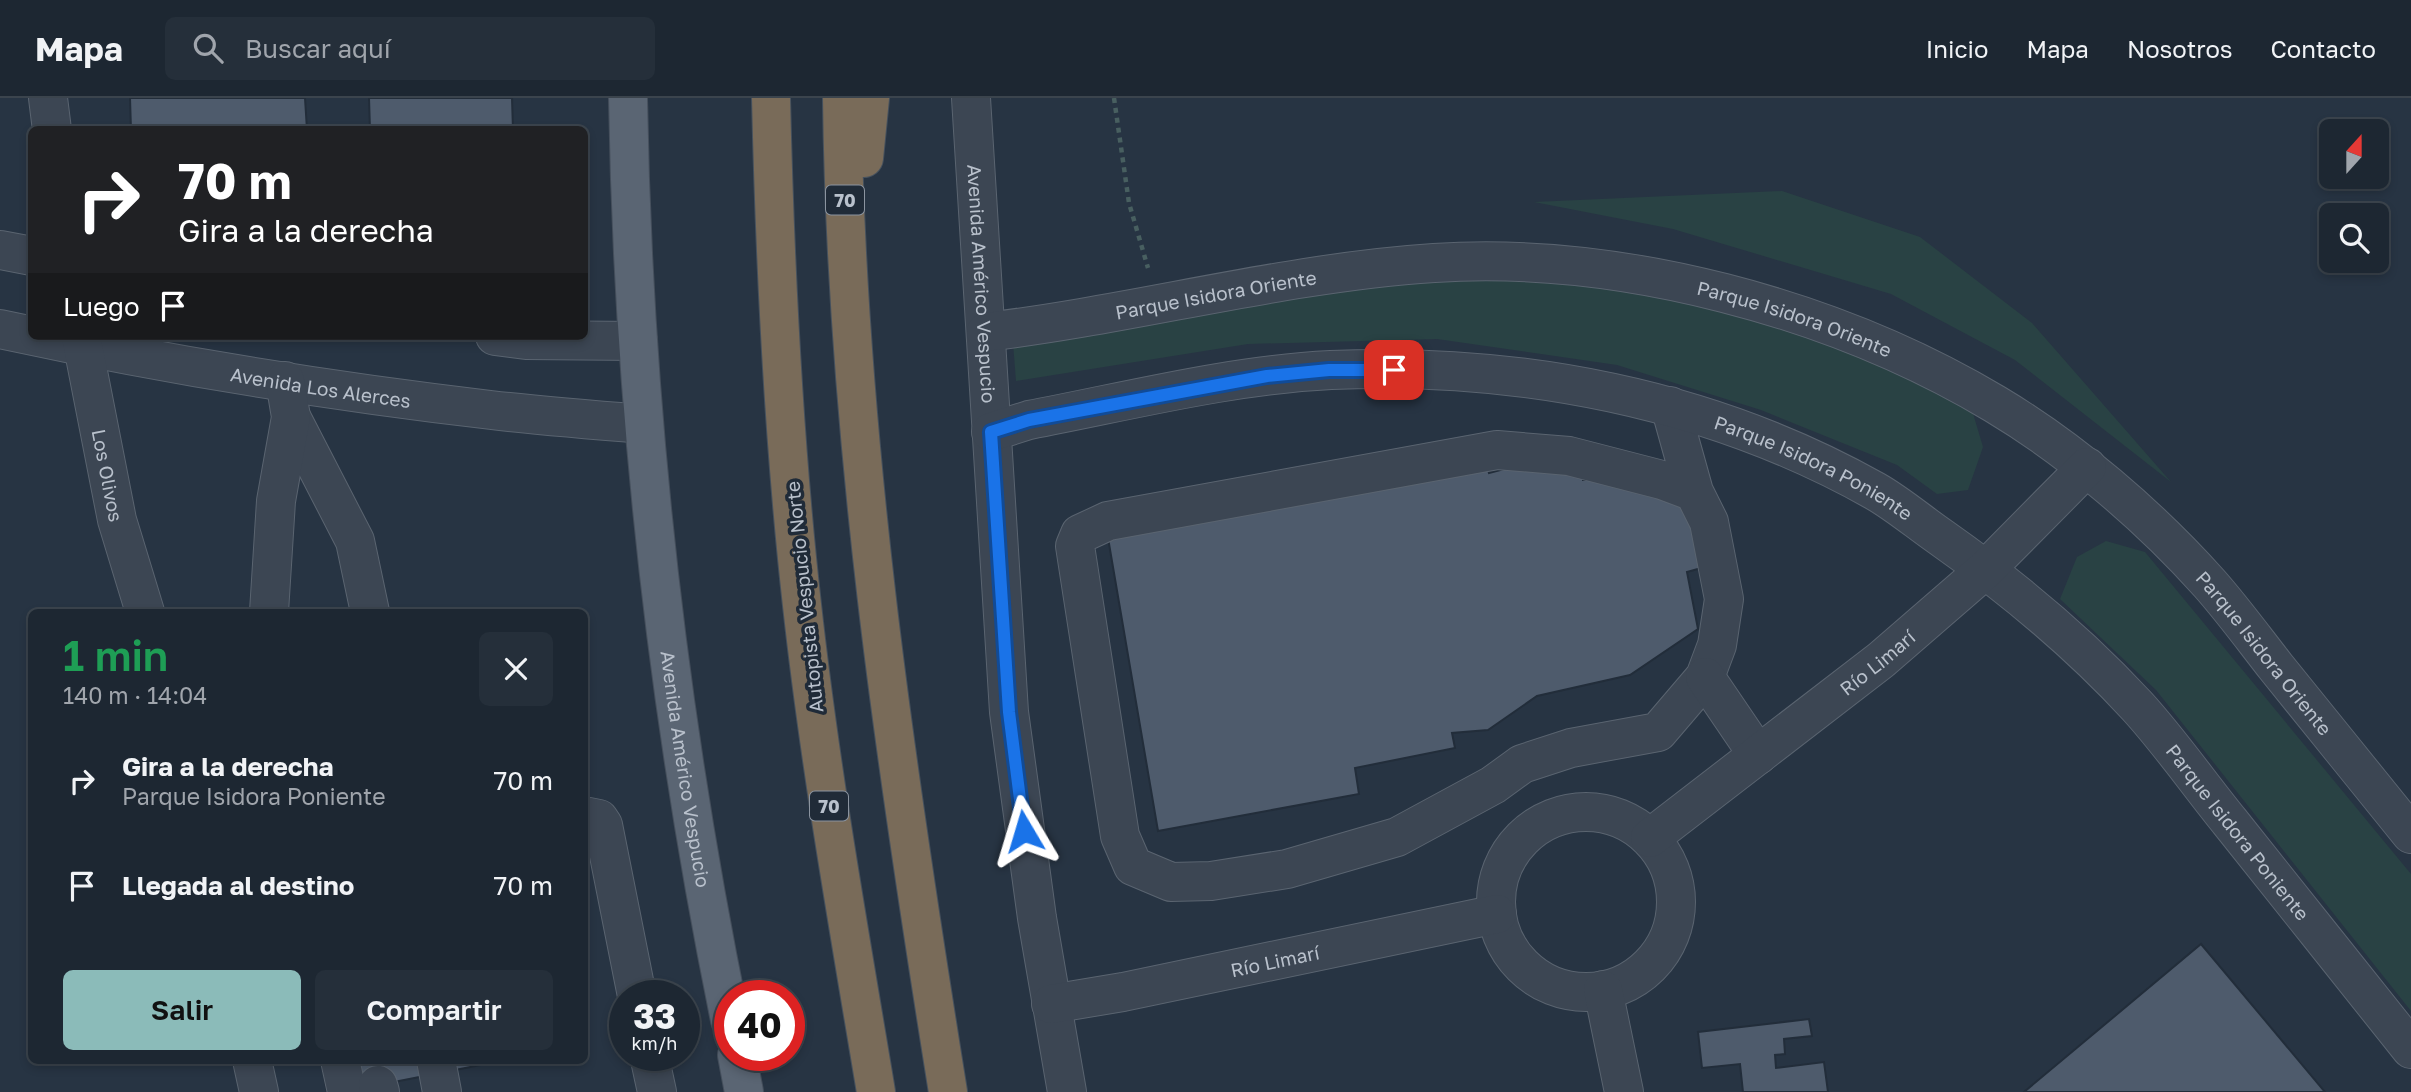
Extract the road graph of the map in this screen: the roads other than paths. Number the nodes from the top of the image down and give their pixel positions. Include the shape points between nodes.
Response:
1 (48, 98) edge
2 (628, 98) edge
3 (771, 98) edge
4 (842, 98) edge
5 (870, 98) edge
6 (971, 98) edge
7 (52, 126) edge
8 (0, 250) edge
9 (28, 255) edge
10 (848, 303) junction
11 (0, 329) edge
12 (986, 332) junction
13 (28, 333) edge
14 (526, 340) edge
15 (638, 341) junction
16 (82, 342) edge
17 (288, 399) junction
18 (1670, 406) junction
19 (644, 424) junction
20 (991, 432) junction
21 (2087, 467) junction
22 (1694, 492) junction
23 (1986, 569) junction
24 (144, 609) edge
25 (269, 609) edge
26 (369, 609) edge
27 (1705, 677) junction
28 (1758, 755) junction
29 (588, 817) edge
30 (2411, 834) edge
31 (1650, 838) junction
32 (1497, 914) junction
33 (634, 980) edge
34 (723, 980) edge
35 (1603, 990) junction
36 (1051, 1004) junction
37 (2411, 1049) edge
38 (253, 1064) edge
39 (344, 1064) edge
40 (437, 1064) edge
41 (652, 1071) edge
42 (740, 1071) edge
43 (368, 1090) edge
44 (259, 1092) edge
45 (442, 1092) edge
46 (657, 1092) edge
47 (744, 1092) edge
48 (876, 1092) edge
49 (948, 1092) edge
50 (1067, 1092) edge
51 (1624, 1092) edge

1 - 7 street
2 - 15 main road, Avenida Américo Vespucio
3 - 48 highway, Autopista Vespucio Norte / 70 via 780,347 802,606 834,842
4 - 10 highway, 70
5 - 10 highway
6 - 12 street, Avenida Américo Vespucio
8 - 9 street
10 - 49 highway, 70 via 886,687
11 - 13 street, Avenida Los Alerces
12 - 20 street, Avenida Américo Vespucio
12 - 21 street, Parque Isidora Oriente via 1360,269 1439,263 1606,269 1728,295 1889,350 1994,404
14 - 15 street
15 - 19 main road, Avenida Américo Vespucio
16 - 17 street, Avenida Los Alerces
16 - 24 street, Los Olivos via 117,520
17 - 19 street, Avenida Los Alerces
17 - 25 street
17 - 26 street via 355,541
18 - 20 street, Parque Isidora Poniente via 1589,388 1490,374 1432,369 1329,370 1189,389 1029,420
18 - 22 street
18 - 23 street, Parque Isidora Poniente via 1757,436 1878,492
19 - 34 main road, Avenida Américo Vespucio via 686,775
20 - 36 street, Avenida Américo Vespucio via 1009,712
21 - 23 street, Río Limarí
21 - 30 street, Parque Isidora Oriente via 2209,583
22 - 27 street via 1709,522 1724,599 1717,645
22 - 27 street via 1569,456 1497,450 1108,521 1080,534 1075,546 1120,836 1133,866 1171,882 1287,869 1397,837 1493,785 1522,764 1571,748 1658,732
23 - 28 street, Río Limarí via 1881,660
23 - 37 street, Parque Isidora Poniente via 2050,620 2137,707
27 - 28 street
28 - 31 street, Río Limarí
29 - 33 street via 603,825
31 - 32 street via 1616,816 1596,812 1576,812 1537,826 1509,855 1501,874
31 - 35 street via 1674,880 1673,928 1647,969
32 - 35 street via 1510,948 1534,975 1567,989
32 - 36 street, Río Limarí
35 - 51 street
36 - 50 street, Avenida Américo Vespucio
38 - 44 street
39 - 43 street
40 - 45 street
41 - 46 street
42 - 47 main road

